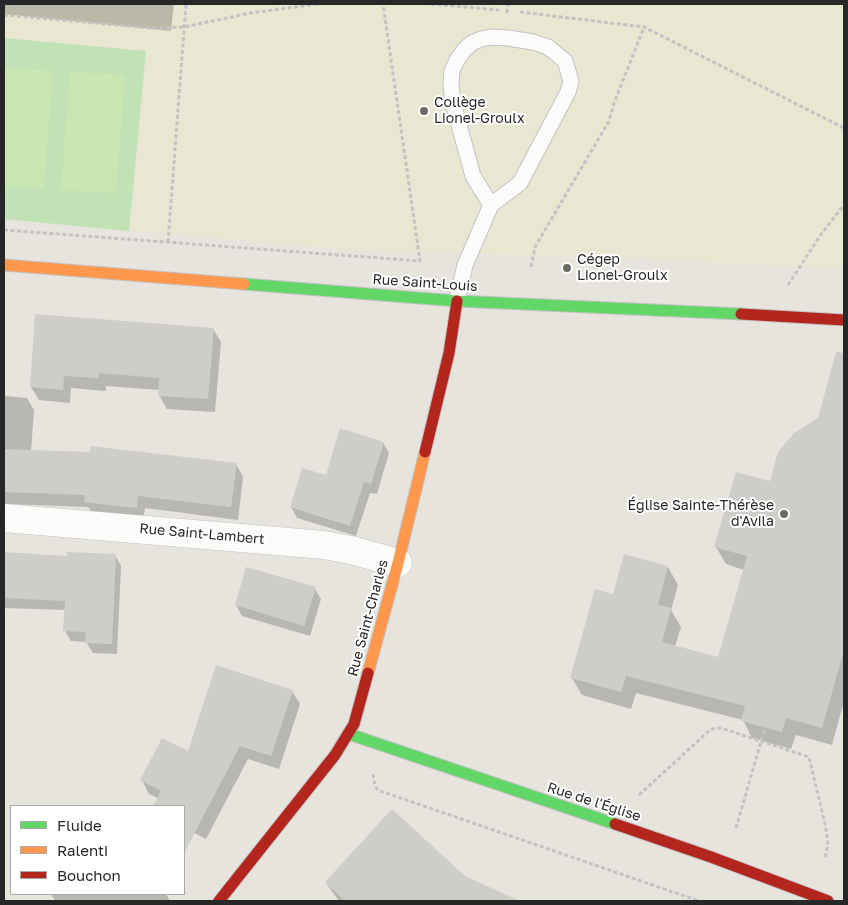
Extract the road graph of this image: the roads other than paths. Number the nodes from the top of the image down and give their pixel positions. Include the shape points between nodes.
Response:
1 (491, 205) junction
2 (4, 265) edge
3 (457, 301) junction
4 (844, 320) edge
5 (4, 518) edge
6 (398, 563) junction
7 (349, 734) junction
8 (820, 900) edge
9 (219, 901) edge

1 - 1 lane via 520,183 568,92 570,81 565,61 548,47 533,42 491,37 481,39 464,50 452,71 452,103 473,176
1 - 3 lane via 465,265
2 - 3 street, Rue Saint-Louis
3 - 4 street, Rue Saint-Louis
3 - 6 street, Rue Saint-Charles via 449,353
5 - 6 street, Rue Saint-Lambert via 317,544
6 - 7 street, Rue Saint-Charles via 363,695
7 - 8 street, Rue de l'Église via 711,857
7 - 9 street, Rue Saint-Charles via 306,794

